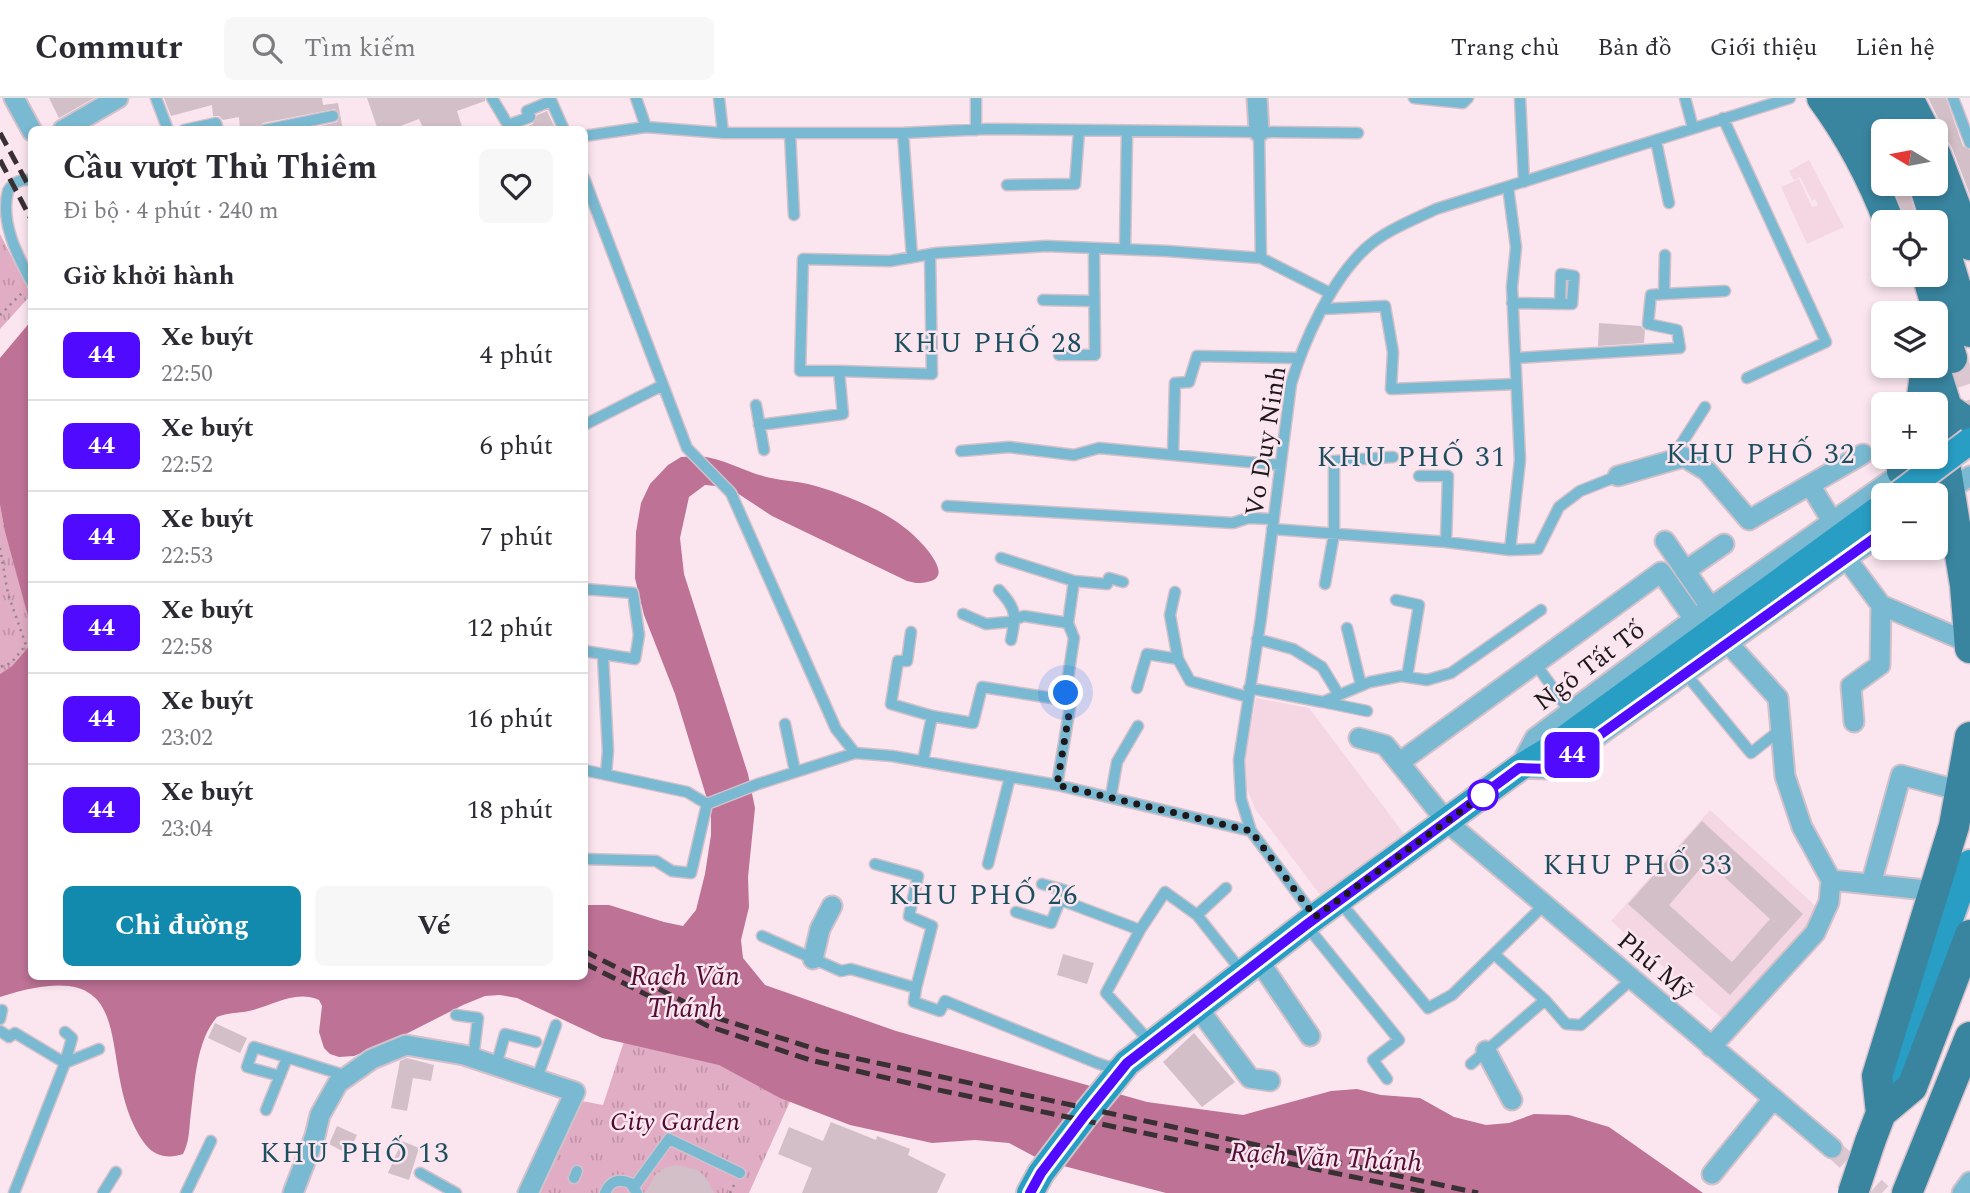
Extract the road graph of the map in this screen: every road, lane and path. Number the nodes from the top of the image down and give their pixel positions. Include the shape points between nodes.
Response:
1 (14, 98) edge
2 (118, 98) edge
3 (156, 98) edge
4 (492, 98) edge
5 (636, 98) edge
6 (719, 98) edge
7 (976, 98) edge
8 (1257, 98) edge
9 (1414, 98) edge
10 (1468, 98) edge
11 (1520, 98) edge
12 (1685, 98) edge
13 (1790, 98) edge
14 (1822, 98) edge
15 (1849, 98) edge
16 (1879, 98) edge
17 (1908, 98) edge
18 (1953, 98) edge
19 (551, 99) edge
20 (333, 117) dead end
21 (1723, 118) junction
22 (1892, 119) edge
23 (1919, 119) edge
24 (29, 126) edge
25 (71, 126) edge
26 (166, 126) edge
27 (200, 126) edge
28 (217, 126) edge
29 (286, 126) edge
30 (562, 126) edge
31 (646, 127) junction
32 (1692, 128) junction
33 (976, 130) junction
34 (1079, 131) junction
35 (1127, 132) junction
36 (1259, 132) junction
37 (723, 133) junction
38 (790, 133) junction
39 (903, 133) junction
40 (1358, 133) dead end
41 (588, 135) edge
42 (1871, 136) edge
43 (1656, 141) junction
44 (1970, 143) edge
45 (28, 180) edge
46 (1524, 182) junction
47 (1007, 185) dead end
48 (1948, 186) edge
49 (1508, 187) junction
50 (588, 188) edge
51 (1940, 196) edge
52 (1946, 196) edge
53 (1, 202) edge
54 (1669, 203) dead end
55 (1884, 210) edge
56 (1970, 211) edge
57 (794, 215) dead end
58 (1970, 245) edge
59 (1094, 248) junction
60 (1125, 249) junction
61 (930, 254) junction
62 (1665, 255) dead end
63 (912, 257) junction
64 (1261, 258) junction
65 (28, 276) edge
66 (28, 287) edge
67 (1725, 291) dead end
68 (1331, 293) junction
69 (1664, 294) junction
70 (1043, 300) dead end
71 (1094, 301) junction
72 (1512, 303) junction
73 (1560, 304) dead end
74 (1323, 309) junction
75 (0, 315) edge
76 (1970, 332) tunnel mouth
77 (1059, 355) dead end
78 (1298, 358) junction
79 (1516, 358) junction
80 (839, 371) junction
81 (1746, 378) dead end
82 (1941, 378) edge
83 (1516, 384) junction
84 (663, 385) junction
85 (756, 405) dead end
86 (1705, 407) dead end
87 (1952, 416) edge
88 (588, 423) edge
89 (759, 425) junction
90 (764, 450) dead end
91 (961, 451) dead end
92 (1863, 454) dead end
93 (1174, 455) junction
94 (1393, 457) dead end
95 (1671, 461) junction
96 (1280, 465) junction
97 (1910, 469) edge
98 (1934, 469) edge
99 (1419, 476) dead end
100 (1618, 476) joint
101 (1810, 485) junction
102 (1952, 488) edge
103 (947, 506) dead end
104 (1871, 515) edge
105 (1832, 521) junction
106 (1273, 524) junction
107 (1948, 531) edge
108 (1334, 534) junction
109 (1665, 541) dead end
110 (1871, 541) edge
111 (1446, 542) junction
112 (1724, 544) dead end
113 (1948, 546) edge
114 (0, 548) edge
115 (1510, 550) junction
116 (1001, 558) dead end
117 (1846, 558) junction
118 (1685, 570) junction
119 (1074, 581) junction
120 (1124, 582) dead end
121 (1325, 583) dead end
122 (588, 589) edge
123 (999, 590) dead end
124 (1175, 592) dead end
125 (1395, 600) dead end
126 (1881, 605) junction
127 (1711, 608) junction
128 (1541, 610) dead end
129 (963, 614) dead end
130 (1016, 617) junction
131 (1694, 620) junction
132 (1068, 623) junction
133 (1347, 628) dead end
134 (911, 632) dead end
135 (1257, 639) junction
136 (1012, 640) dead end
137 (1727, 642) junction
138 (1970, 643) edge
139 (1970, 648) edge
140 (588, 652) edge
141 (603, 654) junction
142 (1178, 659) junction
143 (1535, 663) junction
144 (0, 667) edge
145 (1685, 673) junction
146 (1407, 677) junction
147 (1361, 685) junction
148 (1138, 688) dead end
149 (1248, 693) junction
150 (1339, 695) junction
151 (1071, 702) junction
152 (1322, 702) junction
153 (1367, 711) dead end
154 (1570, 712) junction
155 (932, 716) junction
156 (1854, 722) dead end
157 (785, 724) dead end
158 (1138, 726) dead end
159 (1780, 730) junction
160 (1970, 737) edge
161 (1359, 738) dead end
162 (855, 752) junction
163 (923, 761) junction
164 (1400, 762) junction
165 (1519, 768) junction
166 (588, 771) edge
167 (795, 771) junction
168 (606, 774) junction
169 (1010, 776) junction
170 (1057, 785) junction
171 (1961, 791) junction
172 (1111, 796) junction
173 (707, 804) junction
174 (1447, 822) junction
175 (1251, 831) junction
176 (588, 859) edge
177 (1970, 863) edge
178 (875, 864) dead end
179 (988, 864) dead end
180 (1831, 880) junction
181 (1042, 884) dead end
182 (1871, 884) junction
183 (1226, 888) dead end
184 (1935, 891) junction
185 (1062, 900) junction
186 (1339, 900) junction
187 (1544, 905) junction
188 (832, 906) dead end
189 (1016, 912) dead end
190 (1197, 915) junction
191 (1310, 921) junction
192 (1140, 930) junction
193 (1970, 935) edge
194 (762, 936) dead end
195 (1494, 954) junction
196 (813, 959) junction
197 (1251, 967) junction
198 (1632, 979) junction
199 (916, 988) junction
200 (1545, 1000) junction
201 (1198, 1008) junction
202 (456, 1015) dead end
203 (556, 1025) dead end
204 (0, 1031) edge
205 (65, 1032) dead end
206 (1310, 1036) dead end
207 (1970, 1037) edge
208 (536, 1042) dead end
209 (1152, 1044) junction
210 (1711, 1047) junction
211 (99, 1049) dead end
212 (1486, 1051) junction
213 (287, 1058) junction
214 (473, 1059) junction
215 (65, 1063) junction
216 (1471, 1064) dead end
217 (496, 1066) junction
218 (280, 1076) junction
219 (348, 1076) junction
220 (537, 1078) junction
221 (1387, 1079) dead end
222 (1270, 1081) dead end
223 (1773, 1099) junction
224 (1512, 1100) dead end
225 (266, 1110) dead end
226 (1881, 1113) junction
227 (211, 1141) dead end
228 (1832, 1148) tunnel mouth
229 (116, 1172) dead end
230 (420, 1173) dead end
231 (740, 1173) dead end
232 (1712, 1174) dead end
233 (1970, 1182) edge
234 (635, 1190) edge
235 (1031, 1190) edge
236 (14, 1193) edge
237 (103, 1193) edge
238 (186, 1193) edge
239 (293, 1193) edge
240 (456, 1193) edge
241 (528, 1193) edge
242 (605, 1193) edge
243 (1853, 1193) edge
244 (1907, 1193) edge
245 (1962, 1193) edge

1 - 24 street
2 - 25 street
3 - 26 lane
4 - 19 lane via 508,125 530,117 527,111
5 - 31 lane
6 - 37 lane
7 - 33 lane
8 - 36 street
9 - 10 lane via 1463,103
11 - 46 lane
12 - 32 lane
13 - 21 lane, Vo Duy Ninh
14 - 55 main road via 1855,148
15 - 42 main road
16 - 22 main road
17 - 23 main road
18 - 44 lane
19 - 30 lane
20 - 29 lane
21 - 32 lane, Vo Duy Ninh
21 - 81 lane via 1826,342
27 - 28 lane via 216,122
31 - 37 lane
31 - 41 lane
32 - 43 lane, Vo Duy Ninh
33 - 34 lane
33 - 39 lane
34 - 35 lane
34 - 47 lane via 1075,184
35 - 36 lane
35 - 60 lane
36 - 40 lane
36 - 64 lane
37 - 38 lane
38 - 39 lane
38 - 57 lane
39 - 63 lane
43 - 46 lane, Vo Duy Ninh
43 - 54 lane
45 - 53 lane via 11,186
46 - 49 lane, Vo Duy Ninh
48 - 56 street
49 - 68 lane, Vo Duy Ninh via 1436,209 1401,226 1366,248
49 - 72 lane via 1516,247
50 - 84 lane
51 - 76 main road
52 - 58 main road
53 - 65 lane via 4,232
59 - 60 lane
59 - 61 lane via 1046,246
59 - 71 lane
60 - 64 lane
61 - 63 lane
61 - 80 lane via 932,374
62 - 69 lane
63 - 80 lane via 890,261 803,259 800,371
64 - 68 lane
66 - 75 path
67 - 69 lane
68 - 74 lane, Vo Duy Ninh
69 - 79 lane via 1651,295 1648,324 1677,330 1680,348
70 - 71 lane
71 - 77 lane via 1095,355
72 - 73 lane
72 - 79 lane
74 - 78 lane, Vo Duy Ninh
74 - 83 lane via 1385,306 1393,352 1391,388
78 - 93 lane via 1197,356 1189,382 1175,383
78 - 96 lane, Vo Duy Ninh
79 - 83 lane
80 - 89 lane via 843,414
82 - 87 main road
83 - 115 lane via 1520,460
84 - 88 lane
84 - 162 lane via 687,448 731,493 836,729
85 - 89 lane
86 - 95 lane
89 - 90 lane
91 - 93 lane via 1009,447 1074,456 1099,448
92 - 101 street
93 - 96 lane
94 - 108 lane via 1334,461
95 - 100 street
95 - 101 street via 1684,457 1707,471 1749,520
96 - 106 lane, Vo Duy Ninh
97 - 105 street, Ngô Tất Tố
98 - 102 main road
99 - 111 lane via 1448,475
100 - 115 lane via 1580,491 1559,507 1538,548
101 - 105 street
102 - 107 main road
103 - 106 lane via 1233,523 1248,518
104 - 165 street
105 - 127 street, Ngô Tất Tố
106 - 108 lane
106 - 135 lane, Vo Duy Ninh
108 - 111 lane
108 - 121 lane
109 - 118 street
110 - 117 street
111 - 115 lane
112 - 118 street
113 - 138 main road
114 - 144 path via 8,594 26,645 11,663
116 - 119 lane
117 - 126 street
117 - 137 street
118 - 127 street
119 - 120 lane via 1107,584 1109,578
119 - 132 lane
122 - 141 lane via 633,593 639,635 635,659
123 - 130 lane via 1012,604
124 - 142 lane via 1170,615
125 - 146 lane via 1419,605
126 - 138 street
126 - 156 street via 1880,665 1851,686
127 - 131 street, Ngô Tất Tố
128 - 146 lane via 1451,673 1427,680
129 - 130 lane via 986,624
130 - 132 lane
130 - 136 lane
131 - 143 street via 1661,572
131 - 154 street, Ngô Tất Tố
132 - 151 lane via 1074,638 1066,691
133 - 147 lane
134 - 155 lane via 907,661 898,662 891,704
135 - 149 lane, Vo Duy Ninh
135 - 150 lane via 1293,649 1322,667
137 - 145 street
137 - 159 street via 1778,698
138 - 139 main road
140 - 141 lane
141 - 168 lane
142 - 148 lane via 1147,654
142 - 149 lane via 1190,681
143 - 154 lane
143 - 164 street
145 - 159 lane via 1751,753
145 - 165 street via 1552,769
146 - 147 lane
147 - 150 lane
149 - 152 lane
149 - 175 lane, Vo Duy Ninh via 1239,760 1241,799
150 - 152 lane
151 - 155 lane via 982,687 973,723
151 - 170 lane
152 - 153 lane
154 - 165 street, Ngô Tất Tố via 1535,738
155 - 163 lane
157 - 167 lane
158 - 172 lane via 1117,762
159 - 180 street via 1785,776 1802,827
160 - 171 main road
161 - 164 street, Phú Mỹ via 1385,745
162 - 163 lane
162 - 167 lane
163 - 169 lane
164 - 174 street, Phú Mỹ
165 - 174 street
166 - 168 lane
167 - 173 lane
168 - 173 lane via 687,792
169 - 170 lane
169 - 179 lane
170 - 172 lane
171 - 182 street via 1901,775
171 - 184 main road
172 - 175 lane
173 - 176 lane via 691,873 672,871 656,861
174 - 186 street
174 - 187 street, Phú Mỹ
175 - 191 lane, Vo Duy Ninh
177 - 226 street
178 - 199 lane via 918,876 909,916 932,926
180 - 182 street
180 - 210 street via 1829,902 1815,933
181 - 185 lane via 1064,890
182 - 184 street
183 - 190 lane
184 - 226 main road via 1877,1076
185 - 189 lane via 1051,923
185 - 192 lane
186 - 191 street
186 - 195 lane via 1428,1008 1452,995
187 - 195 lane
187 - 198 street, Phú Mỹ
188 - 196 street
190 - 192 lane via 1165,892
190 - 197 lane
191 - 197 street
191 - 221 lane, Vo Duy Ninh via 1399,1040 1373,1060
192 - 209 lane via 1107,993
193 - 226 main road via 1912,1087
194 - 196 lane
195 - 200 lane
196 - 199 lane via 841,971 851,969
197 - 201 street
197 - 206 street
198 - 200 lane via 1581,1025 1566,1024
198 - 210 street, Phú Mỹ
199 - 209 lane via 914,1002 940,1011 946,1001 1109,1068
200 - 212 lane
201 - 209 street
201 - 222 street via 1250,1078
202 - 214 lane via 478,1018
203 - 220 lane
204 - 215 lane via 9,1037 15,1033
205 - 215 lane via 72,1038
207 - 244 main road
208 - 217 lane via 505,1034
209 - 235 street via 1127,1063
210 - 223 street, Phú Mỹ
211 - 215 lane
212 - 216 lane
212 - 224 street
213 - 218 lane
213 - 218 lane via 254,1047 247,1067
213 - 219 lane
214 - 217 street
214 - 219 street via 406,1045 372,1059
215 - 236 lane
217 - 220 street
218 - 225 lane
219 - 239 street via 329,1096
220 - 241 street via 575,1091
223 - 228 street, Phú Mỹ
223 - 232 street
226 - 243 main road, bridge
227 - 238 lane
229 - 237 lane
230 - 240 lane
231 - 234 lane via 669,1139
233 - 245 street
234 - 242 lane via 620,1180 610,1184

